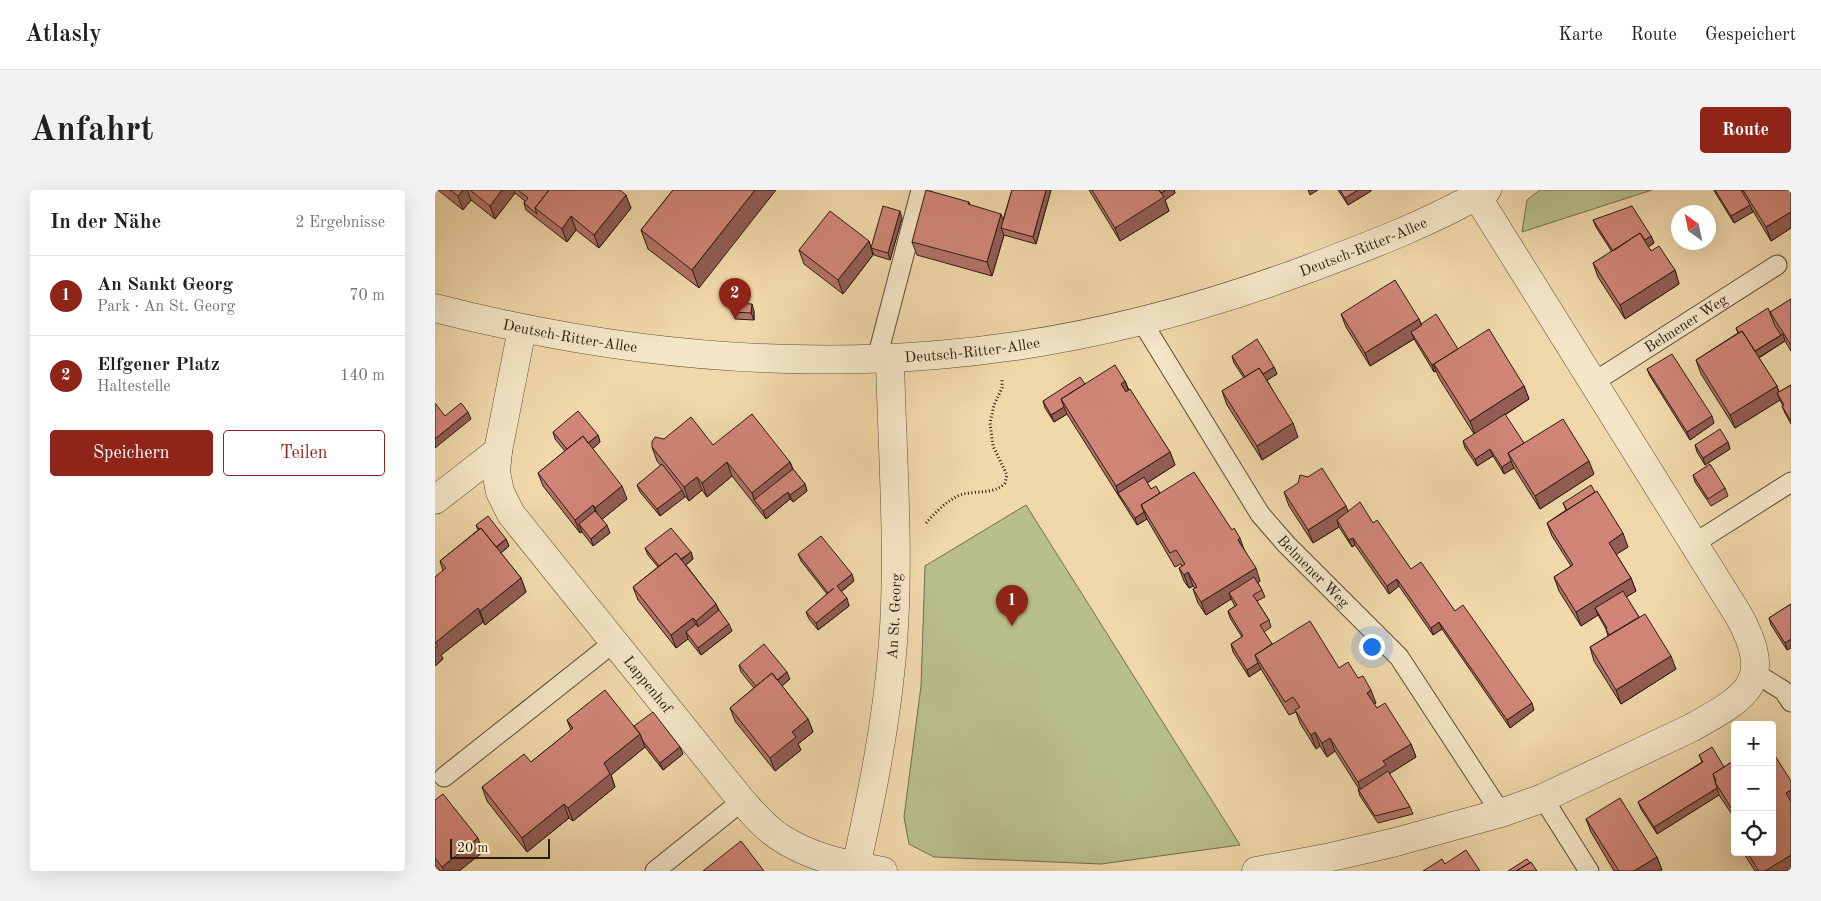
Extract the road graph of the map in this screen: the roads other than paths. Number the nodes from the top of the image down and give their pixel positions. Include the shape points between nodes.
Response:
1 (921, 190) edge
2 (1479, 192) edge
3 (1777, 265) dead end
4 (435, 308) edge
5 (1141, 320) junction
6 (522, 329) junction
7 (883, 358) junction
8 (1594, 382) junction
9 (498, 451) junction
10 (1791, 482) edge
11 (435, 500) edge
12 (1695, 543) junction
13 (613, 643) junction
14 (1755, 673) junction
15 (1789, 693) edge
16 (443, 777) dead end
17 (1543, 798) junction
18 (742, 801) junction
19 (1501, 813) junction
20 (855, 869) edge
21 (1268, 870) edge
22 (655, 871) edge
23 (883, 871) edge
24 (1589, 871) edge

1 - 7 lane
2 - 5 street, Deutsch-Ritter-Allee via 1441,215 1385,240 1261,287
2 - 8 street
3 - 8 lane, Belmener Weg
4 - 6 street, Deutsch-Ritter-Allee
5 - 7 street, Deutsch-Ritter-Allee via 999,347
5 - 19 lane, Belmener Weg via 1260,514 1399,657
6 - 7 street, Deutsch-Ritter-Allee via 674,353 772,358
6 - 9 street, Lappenhof
7 - 20 street, An St. Georg via 895,556 893,641 877,772
8 - 12 street
9 - 11 street
9 - 13 street, Lappenhof via 497,482 507,508
10 - 12 lane
12 - 14 street via 1747,631 1755,654
13 - 16 lane
13 - 18 street, Lappenhof
14 - 15 lane
14 - 17 street via 1746,690 1712,716
17 - 19 street
17 - 24 lane
18 - 20 street, Lappenhof via 765,826 788,842
18 - 22 lane
19 - 21 street via 1392,843
20 - 23 street

